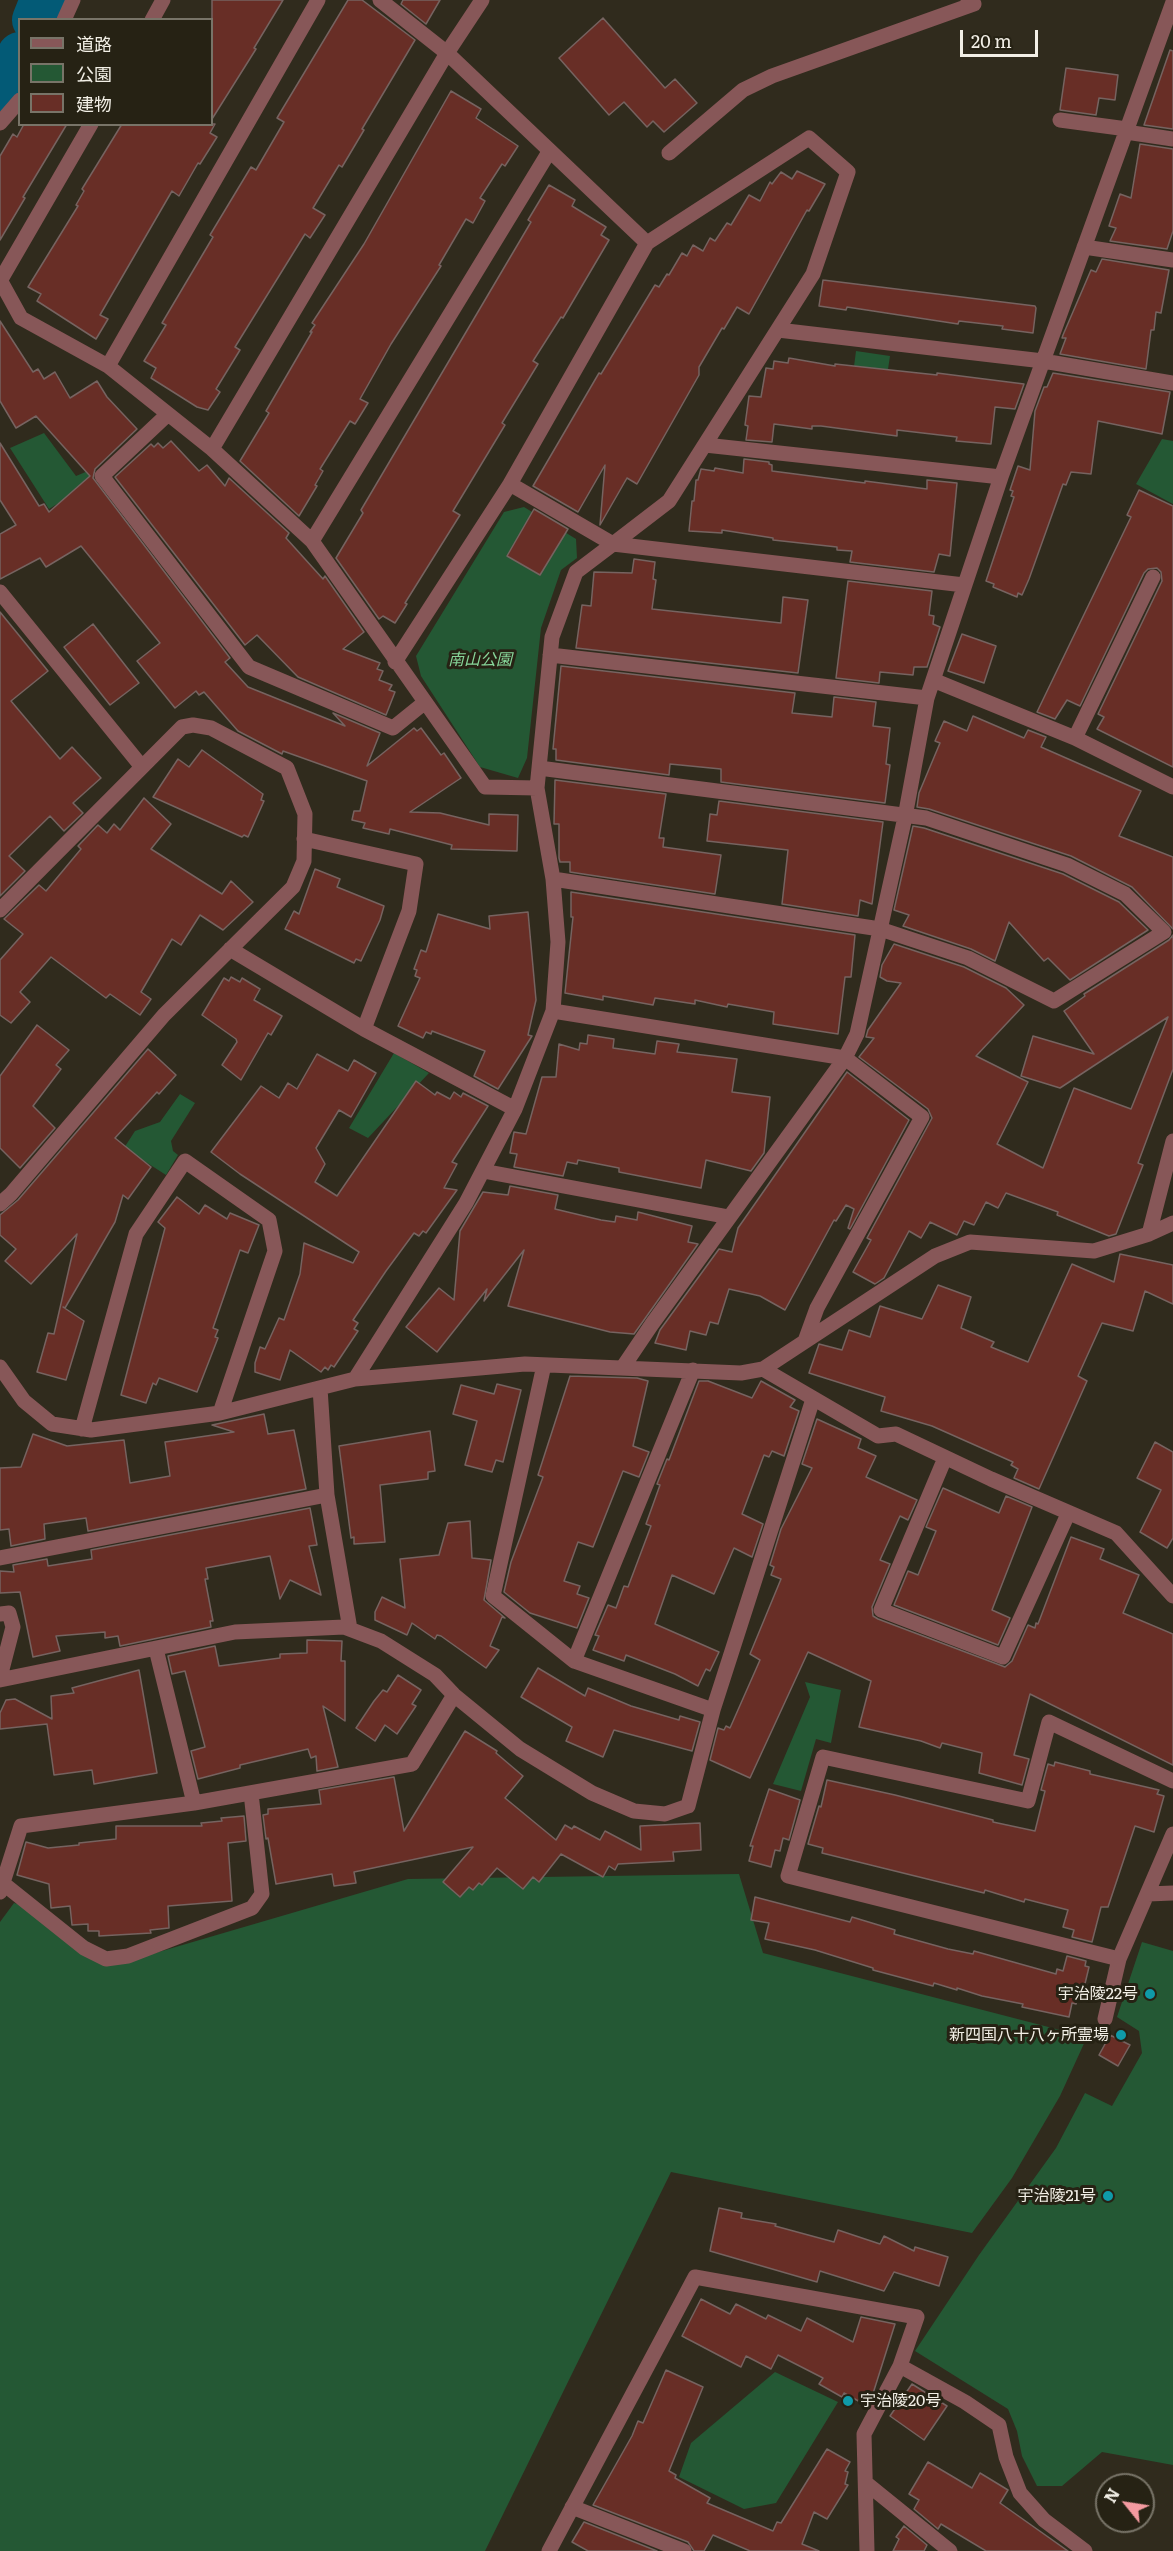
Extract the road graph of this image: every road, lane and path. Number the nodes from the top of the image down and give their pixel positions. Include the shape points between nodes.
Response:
1 (73, 0) edge
2 (164, 0) edge
3 (318, 0) edge
4 (380, 0) edge
5 (482, 0) edge
6 (968, 0) edge
7 (1172, 6) edge
8 (65, 18) edge
9 (153, 18) edge
10 (447, 53) junction
11 (18, 102) edge
12 (1060, 120) dead end
13 (0, 123) edge
14 (90, 126) edge
15 (1126, 130) junction
16 (1173, 139) edge
17 (549, 152) junction
18 (669, 153) dead end
19 (647, 243) junction
20 (1084, 247) junction
21 (1173, 260) edge
22 (0, 281) edge
23 (778, 330) junction
24 (1043, 361) junction
25 (108, 366) junction
26 (1173, 383) edge
27 (168, 414) junction
28 (705, 445) junction
29 (212, 449) junction
30 (1001, 477) junction
31 (510, 484) junction
32 (312, 541) junction
33 (613, 544) junction
34 (1153, 578) dead end
35 (964, 585) junction
36 (0, 592) edge
37 (550, 655) junction
38 (395, 662) junction
39 (933, 680) junction
40 (927, 698) junction
41 (424, 703) junction
42 (1075, 738) junction
43 (142, 767) junction
44 (539, 768) junction
45 (1173, 787) edge
46 (537, 788) junction
47 (905, 817) junction
48 (304, 840) junction
49 (553, 879) junction
50 (0, 910) edge
51 (880, 929) junction
52 (230, 949) junction
53 (553, 1011) junction
54 (364, 1029) junction
55 (845, 1058) junction
56 (516, 1109) junction
57 (1173, 1141) edge
58 (483, 1171) junction
59 (0, 1204) edge
60 (729, 1217) junction
61 (1173, 1223) edge
62 (1149, 1234) junction
63 (806, 1341) junction
64 (544, 1365) junction
65 (623, 1367) junction
66 (763, 1369) junction
67 (1, 1370) edge
68 (693, 1370) junction
69 (355, 1379) junction
70 (320, 1388) junction
71 (813, 1399) junction
72 (220, 1413) junction
73 (82, 1429) junction
74 (945, 1458) junction
75 (327, 1496) junction
76 (1068, 1514) junction
77 (0, 1558) edge
78 (1173, 1596) edge
79 (0, 1614) edge
80 (350, 1629) junction
81 (156, 1649) junction
82 (574, 1660) junction
83 (0, 1678) edge
84 (454, 1695) junction
85 (713, 1710) junction
86 (1173, 1781) edge
87 (251, 1793) junction
88 (194, 1803) junction
89 (1173, 1834) edge
90 (2, 1888) edge
91 (1173, 1893) edge
92 (1148, 1894) junction
93 (1119, 1959) junction
94 (1106, 2019) dead end
95 (900, 2366) junction
96 (866, 2483) junction
97 (572, 2507) junction
98 (674, 2549) edge
99 (549, 2551) edge
100 (867, 2551) edge
101 (950, 2551) edge
102 (1085, 2551) edge

1 - 8 street
2 - 9 street
3 - 25 street
4 - 10 street
5 - 10 street
6 - 18 street via 974,4 772,76 743,90
7 - 15 street
10 - 17 street
10 - 29 street
11 - 13 street
12 - 15 street
14 - 22 street
15 - 16 street
15 - 20 street
17 - 19 street
17 - 32 street
19 - 23 street via 809,138 848,172 813,274
19 - 31 street
20 - 21 street
20 - 24 street
22 - 25 street via 21,318
23 - 24 street
23 - 28 street
24 - 26 street
24 - 30 street
25 - 27 street
27 - 29 street
27 - 41 street via 102,476 249,667 393,728
28 - 30 street
28 - 33 street via 669,501
29 - 32 street
30 - 35 street
31 - 33 street
31 - 38 street
32 - 38 street
33 - 35 street
33 - 37 street via 576,572 552,637
34 - 42 street
35 - 39 street
36 - 43 street
37 - 40 street
37 - 44 street
38 - 41 street
39 - 40 street
39 - 42 street
40 - 47 street
41 - 46 street via 484,787
42 - 45 street
43 - 48 street via 182,727 211,728 287,768 304,814
43 - 50 street
44 - 46 street
44 - 47 street
46 - 49 street
47 - 51 street
47 - 51 street via 926,818 1067,865 1125,894 1164,932 1054,1001 968,958
48 - 52 street via 304,861 293,887
48 - 54 street via 416,864 409,910
49 - 51 street
49 - 53 street via 558,942
51 - 55 street via 857,1034
52 - 54 street
52 - 59 street via 164,1015
53 - 55 street
53 - 56 street
54 - 56 street
55 - 60 street
55 - 63 street via 922,1117 817,1308
56 - 58 street
57 - 62 street
58 - 60 street
58 - 69 street
60 - 65 street
61 - 62 street
62 - 63 street via 1094,1251 970,1242 935,1256
63 - 66 street
64 - 65 street
64 - 69 street
64 - 82 street via 493,1596
65 - 68 street
66 - 68 street via 741,1373
66 - 71 street
67 - 73 street via 24,1401 52,1424
68 - 82 street
69 - 70 street
70 - 72 street
70 - 75 street
71 - 74 street via 878,1436 897,1434
71 - 85 street
72 - 73 street
72 - 73 street via 275,1251 269,1220 185,1161 136,1234
74 - 76 street
74 - 76 street via 881,1610 1003,1657
75 - 77 street
75 - 80 street
76 - 78 street via 1116,1533
79 - 83 street via 9,1613 13,1627
80 - 81 street via 235,1632
80 - 84 street via 381,1641 435,1675
81 - 83 street
81 - 88 street
82 - 85 street
84 - 85 street via 520,1749 591,1793 634,1811 665,1814 688,1806
84 - 87 street via 412,1764
86 - 93 street via 1048,1722 1028,1801 823,1757 788,1876
87 - 88 street
87 - 90 street via 262,1894 252,1908 128,1956 106,1959 84,1948
88 - 90 street via 21,1826
89 - 92 street
91 - 92 street
92 - 93 street
93 - 94 street
95 - 96 street via 864,2434
95 - 97 street via 917,2317 695,2277
95 - 102 street via 999,2425 1020,2493 1044,2520
96 - 100 street
96 - 101 street
97 - 98 street
97 - 99 street

